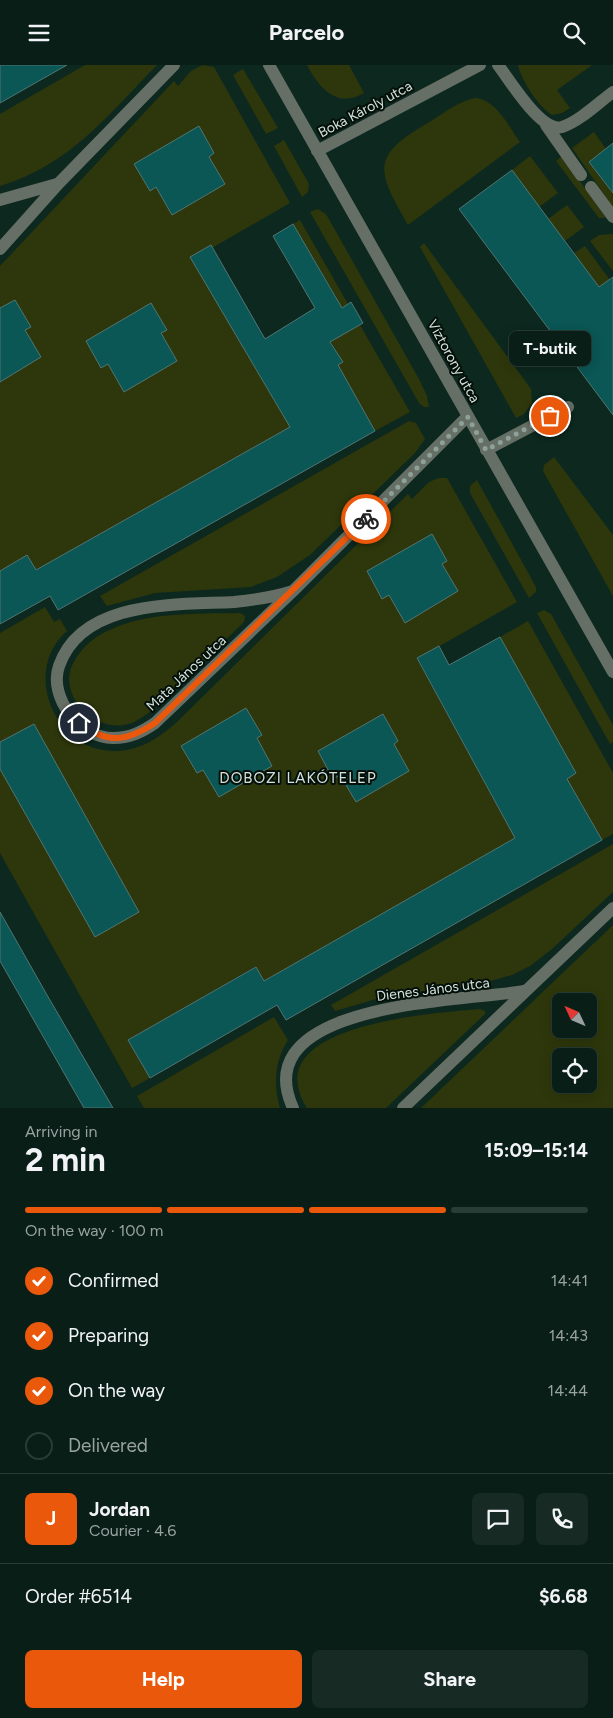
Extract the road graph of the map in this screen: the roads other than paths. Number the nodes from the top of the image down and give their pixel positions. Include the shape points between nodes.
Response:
1 (174, 65) edge
2 (269, 65) edge
3 (480, 65) edge
4 (498, 65) edge
5 (613, 91) edge
6 (546, 125) junction
7 (317, 151) junction
8 (581, 175) dead end
9 (60, 183) junction
10 (590, 187) dead end
11 (0, 200) edge
12 (613, 217) edge
13 (0, 249) edge
14 (568, 407) dead end
15 (468, 417) junction
16 (486, 450) junction
17 (293, 591) junction
18 (613, 672) edge
19 (613, 908) edge
20 (524, 991) junction
21 (293, 1108) edge
22 (403, 1108) edge

1 - 9 street
2 - 7 street, Víztorony utca
3 - 7 street, Boka Károly utca
4 - 6 street
5 - 6 street via 565,125 555,128
6 - 8 street
7 - 15 street, Víztorony utca
9 - 11 street
9 - 13 street
10 - 12 street
14 - 16 street
15 - 16 street, Víztorony utca
15 - 17 street, Mata János utca
16 - 18 street, Víztorony utca
17 - 17 street, Mata János utca via 167,714 142,731 112,739 101,736 79,723 61,700 57,685 58,668 64,654 73,641 98,622 119,614 164,605 257,600
19 - 20 street
20 - 21 street, Dienes János utca via 384,1009 322,1030 292,1056 287,1086
20 - 22 street

